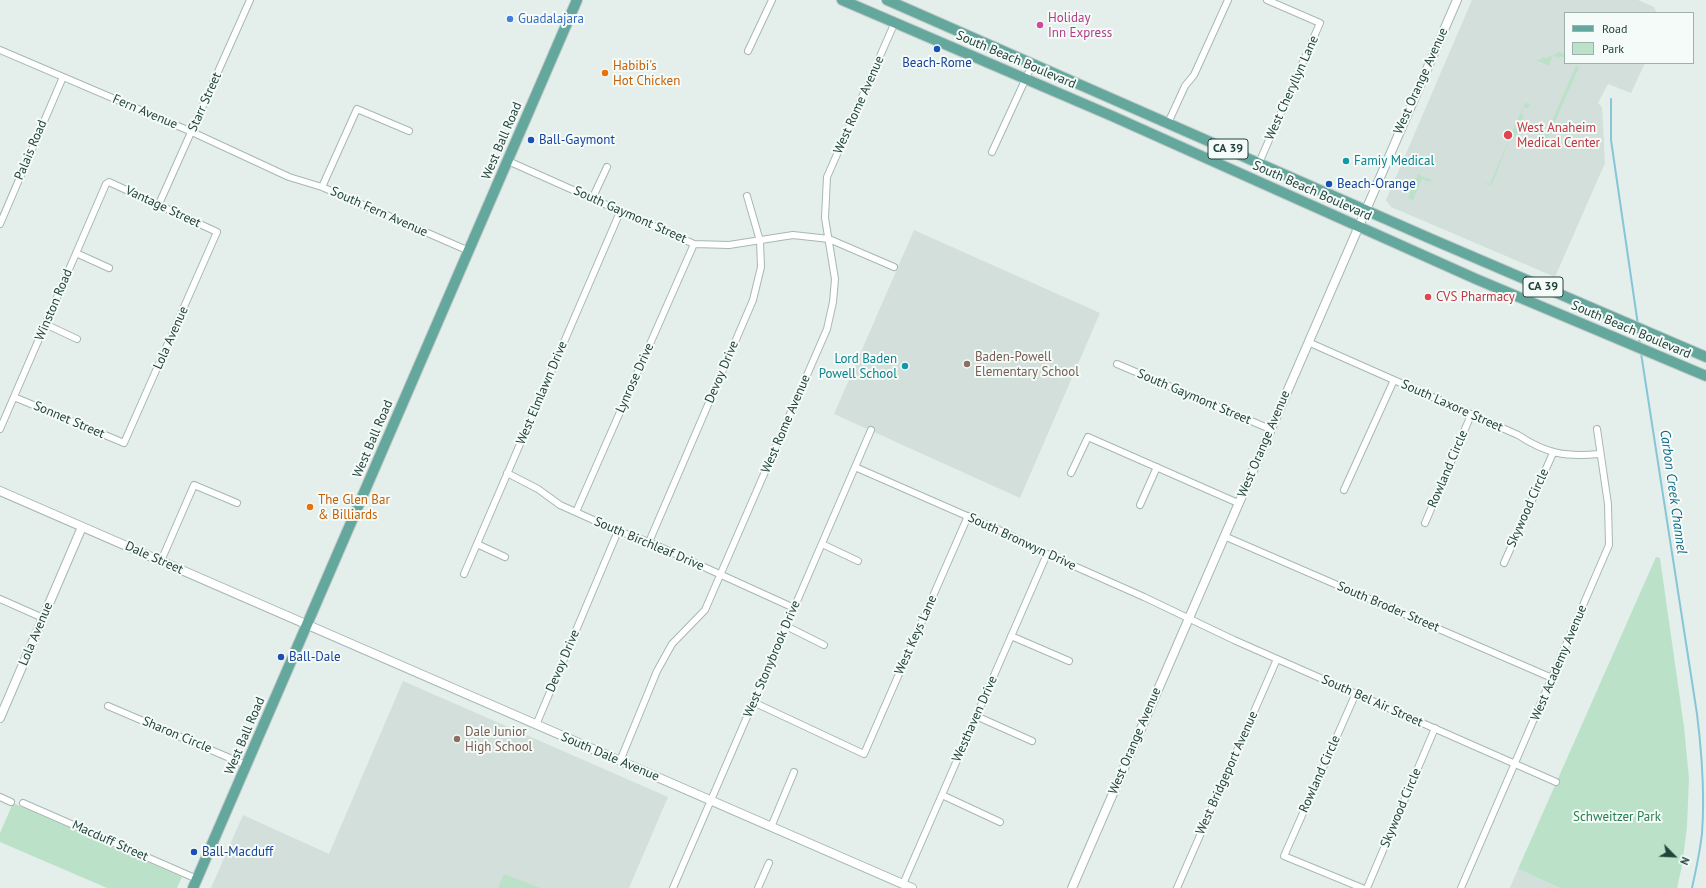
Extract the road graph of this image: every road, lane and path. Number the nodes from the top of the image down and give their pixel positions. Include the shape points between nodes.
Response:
1 (250, 0) edge
2 (577, 0) edge
3 (772, 0) edge
4 (842, 0) edge
5 (887, 0) edge
6 (1228, 0) edge
7 (1267, 0) edge
8 (1457, 0) edge
9 (895, 22) junction
10 (0, 50) edge
11 (748, 51) dead end
12 (1032, 65) junction
13 (63, 77) junction
14 (1026, 78) junction
15 (1168, 123) junction
16 (409, 131) dead end
17 (192, 132) junction
18 (992, 152) dead end
19 (508, 161) junction
20 (1259, 163) junction
21 (606, 167) dead end
22 (289, 177) joint
23 (109, 182) joint
24 (322, 187) junction
25 (747, 196) dead end
26 (592, 199) junction
27 (159, 204) junction
28 (1366, 210) junction
29 (620, 212) junction
30 (0, 224) edge
31 (1359, 226) junction
32 (218, 232) joint
33 (828, 239) junction
34 (760, 241) junction
35 (694, 244) junction
36 (469, 251) junction
37 (76, 253) junction
38 (894, 267) dead end
39 (109, 268) dead end
40 (46, 324) junction
41 (77, 339) dead end
42 (1308, 342) junction
43 (1706, 357) edge
44 (1117, 364) dead end
45 (1706, 376) edge
46 (1394, 380) junction
47 (14, 397) junction
48 (1472, 415) junction
49 (0, 429) edge
50 (1270, 429) junction
51 (1597, 429) dead end
52 (871, 430) dead end
53 (124, 443) joint
54 (1553, 452) junction
55 (1599, 454) junction
56 (1158, 467) junction
57 (855, 468) junction
58 (508, 473) junction
59 (1071, 473) dead end
60 (1344, 490) dead end
61 (0, 491) edge
62 (237, 503) dead end
63 (1238, 503) junction
64 (1140, 505) dead end
65 (576, 512) junction
66 (968, 516) junction
67 (1425, 523) dead end
68 (82, 527) junction
69 (618, 531) junction
70 (1224, 536) junction
71 (649, 542) junction
72 (477, 544) junction
73 (822, 544) junction
74 (1046, 554) junction
75 (505, 557) dead end
76 (161, 561) junction
77 (858, 561) dead end
78 (1504, 563) dead end
79 (464, 574) dead end
80 (720, 575) junction
81 (0, 600) edge
82 (794, 608) junction
83 (43, 618) junction
84 (1189, 618) junction
85 (307, 625) junction
86 (786, 626) junction
87 (1011, 636) junction
88 (824, 645) dead end
89 (1277, 659) junction
90 (1069, 661) dead end
91 (1552, 678) junction
92 (1356, 693) junction
93 (4, 700) edge
94 (753, 702) junction
95 (108, 706) dead end
96 (976, 716) junction
97 (0, 718) edge
98 (536, 724) junction
99 (1435, 728) junction
100 (1032, 741) dead end
101 (620, 761) junction
102 (1515, 764) junction
103 (246, 765) junction
104 (794, 772) dead end
105 (1556, 782) dead end
106 (942, 795) junction
107 (0, 797) edge
108 (711, 800) junction
109 (11, 802) dead end
110 (24, 803) dead end
111 (1000, 822) dead end
112 (771, 827) junction
113 (769, 863) dead end
114 (195, 883) edge
115 (898, 884) edge
116 (673, 888) edge
117 (758, 888) edge
118 (912, 888) edge
119 (1072, 888) edge
120 (1177, 888) edge
121 (1362, 888) edge
122 (1367, 888) edge
123 (1461, 888) edge

1 - 17 street, Starr Street
2 - 19 main road, West Ball Road
3 - 11 street
4 - 9 main road, South Beach Boulevard / CA 39
5 - 12 main road, South Beach Boulevard / CA 39
6 - 15 street via 1194,75
7 - 20 street, West Cheryllyn Lane via 1320,23
8 - 28 street, West Orange Avenue
9 - 14 main road, South Beach Boulevard / CA 39
9 - 33 street, West Rome Avenue via 827,177 825,218
10 - 13 street, Fern Avenue
12 - 14 street
12 - 15 main road, South Beach Boulevard / CA 39
13 - 17 street, Fern Avenue
13 - 30 street, Palais Road
14 - 18 street
14 - 31 main road, South Beach Boulevard / CA 39
15 - 20 main road, South Beach Boulevard / CA 39
16 - 24 street via 357,109
17 - 22 street, Fern Avenue
17 - 27 street, Starr Street
19 - 26 street, South Gaymont Street
19 - 36 main road, West Ball Road
20 - 28 main road, South Beach Boulevard / CA 39
21 - 26 street
22 - 24 street, South Fern Avenue
23 - 27 street, Vantage Street
23 - 37 street, Winston Road
24 - 36 street, South Fern Avenue
25 - 34 street, Devoy Drive
26 - 29 street, South Gaymont Street
27 - 32 street, Vantage Street
28 - 31 street, West Orange Avenue
28 - 43 main road, South Beach Boulevard / CA 39
29 - 35 street, South Gaymont Street
29 - 58 street, West Elmlawn Drive
31 - 42 street, West Orange Avenue
31 - 45 main road, South Beach Boulevard / CA 39
32 - 53 street, Lola Avenue
33 - 34 street, South Gaymont Street via 793,235
33 - 38 street, South Gaymont Street
33 - 80 street, West Rome Avenue via 835,279 827,328
34 - 35 street, South Gaymont Street via 729,245
34 - 71 street, Devoy Drive via 761,266 752,300
35 - 65 street, Lynrose Drive
36 - 85 main road, West Ball Road
37 - 39 street
37 - 40 street, Winston Road
40 - 41 street
40 - 47 street, Winston Road
42 - 46 street, South Laxore Street
42 - 50 street, West Orange Avenue
44 - 50 street, South Gaymont Street
46 - 48 street, South Laxore Street
46 - 60 street
47 - 49 street, Winston Road
47 - 53 street, Sonnet Street
48 - 54 street, South Laxore Street via 1518,435 1543,450
48 - 67 street, Rowland Circle
50 - 63 street, West Orange Avenue
51 - 55 street, West Academy Avenue
52 - 57 street, West Stonybrook Drive
54 - 55 street, South Laxore Street via 1577,456
54 - 78 street, Skywood Circle
55 - 91 street, West Academy Avenue via 1608,504 1609,545
56 - 59 street via 1088,437
56 - 63 street
56 - 64 street
57 - 66 street, South Bronwyn Drive
57 - 73 street, West Stonybrook Drive
58 - 65 street, South Birchleaf Drive
58 - 72 street, West Elmlawn Drive
61 - 68 street, Dale Street
62 - 76 street via 194,485
63 - 70 street, West Orange Avenue
65 - 69 street, South Birchleaf Drive
66 - 74 street, South Bronwyn Drive
66 - 94 street, West Keys Lane via 864,754
68 - 76 street, Dale Street
68 - 83 street, Lola Avenue
69 - 71 street, South Birchleaf Drive
69 - 98 street, Devoy Drive
70 - 84 street, West Orange Avenue
70 - 91 street, South Broder Street
71 - 80 street, South Birchleaf Drive
72 - 75 street
72 - 79 street, West Elmlawn Drive
73 - 77 street
73 - 82 street, West Stonybrook Drive
74 - 84 street, South Bronwyn Drive
74 - 87 street, Westhaven Drive
76 - 85 street, Dale Street
80 - 82 street, South Birchleaf Drive
80 - 101 street, West Rome Avenue via 705,610 672,644 656,671
81 - 83 street
82 - 86 street, West Stonybrook Drive
83 - 93 street, Lola Avenue
84 - 89 street, South Bel Air Street
84 - 119 street, West Orange Avenue
85 - 98 street, South Dale Avenue
85 - 103 main road, West Ball Road
86 - 88 street
86 - 94 street, West Stonybrook Drive
87 - 90 street
87 - 96 street, Westhaven Drive
89 - 92 street, South Bel Air Street
89 - 120 street, West Bridgeport Avenue
91 - 102 street, West Academy Avenue
92 - 99 street, South Bel Air Street
92 - 121 street, Rowland Circle via 1284,856
93 - 97 street, Lola Avenue
94 - 108 street, West Stonybrook Drive
95 - 103 street, Sharon Circle
96 - 100 street
96 - 106 street, Westhaven Drive
98 - 101 street, South Dale Avenue
99 - 102 street, South Bel Air Street
99 - 122 street, Skywood Circle
101 - 108 street, South Dale Avenue
102 - 105 street, South Bel Air Street
102 - 123 street, West Academy Avenue
103 - 114 main road, West Ball Road
104 - 112 street
106 - 111 street
106 - 115 street, Westhaven Drive
107 - 109 street
108 - 112 street, South Dale Avenue
108 - 116 street, West Stonybrook Drive
110 - 114 street, Macduff Street
112 - 115 street, South Dale Avenue
113 - 117 street
115 - 118 street, South Dale Avenue

